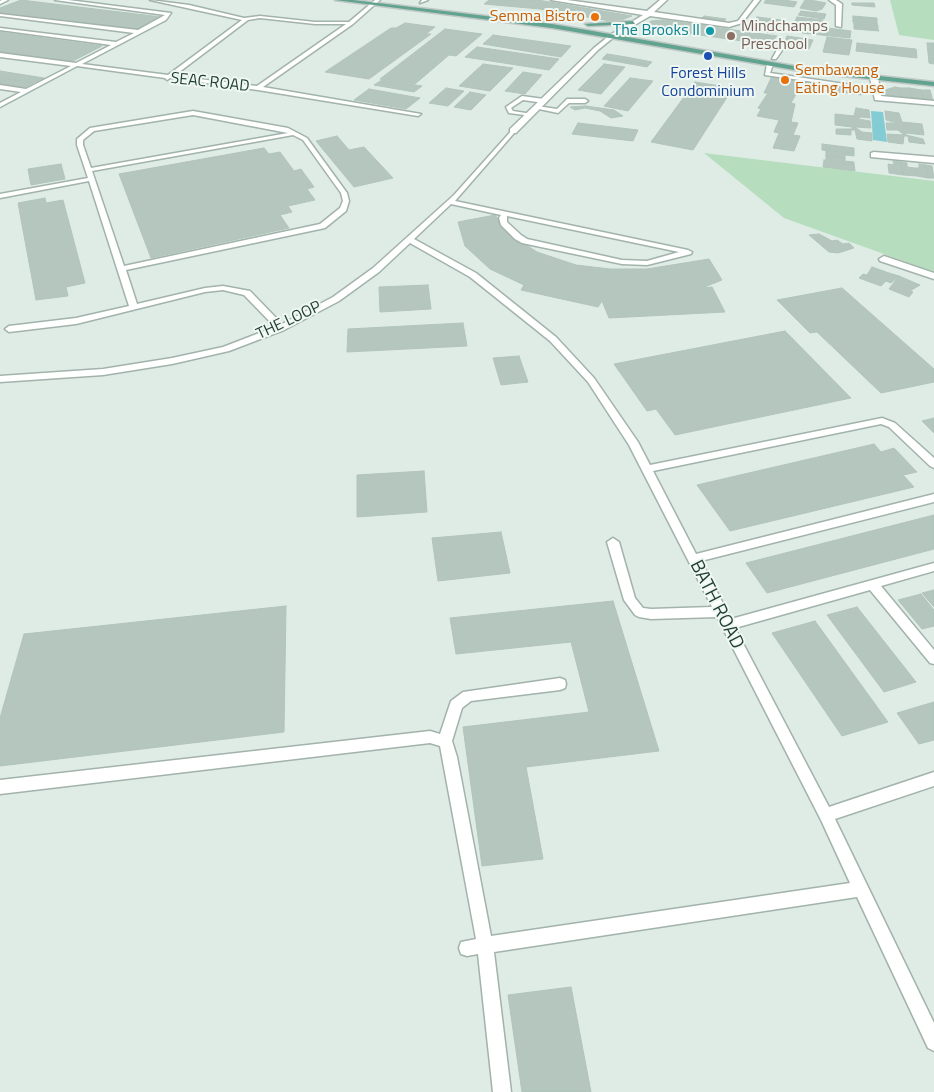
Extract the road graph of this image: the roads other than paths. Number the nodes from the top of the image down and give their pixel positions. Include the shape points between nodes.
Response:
1 (58, 0) edge
2 (152, 0) edge
3 (338, 0) edge
4 (554, 0) edge
5 (664, 0) edge
6 (757, 0) edge
7 (832, 0) edge
8 (412, 1) edge
9 (575, 1) edge
10 (376, 2) edge
11 (426, 2) edge
12 (468, 8) dead end
13 (0, 14) edge
14 (648, 14) junction
15 (246, 19) junction
16 (634, 22) junction
17 (351, 23) junction
18 (584, 24) junction
19 (839, 26) dead end
20 (0, 30) edge
21 (620, 31) junction
22 (638, 31) dead end
23 (139, 32) junction
24 (612, 36) junction
25 (116, 44) junction
26 (780, 49) dead end
27 (0, 55) edge
28 (772, 61) junction
29 (74, 66) junction
30 (934, 77) edge
31 (167, 78) junction
32 (874, 78) junction
33 (934, 84) edge
34 (0, 87) edge
35 (258, 88) junction
36 (876, 89) junction
37 (28, 91) junction
38 (544, 101) junction
39 (585, 101) dead end
40 (934, 103) edge
41 (0, 105) edge
42 (537, 108) junction
43 (418, 114) dead end
44 (530, 115) junction
45 (513, 131) joint
46 (294, 133) junction
47 (874, 155) dead end
48 (934, 160) edge
49 (88, 170) junction
50 (91, 179) junction
51 (0, 196) edge
52 (449, 202) junction
53 (505, 214) junction
54 (410, 240) junction
55 (884, 259) dead end
56 (121, 269) junction
57 (934, 276) edge
58 (134, 307) junction
59 (281, 328) junction
60 (9, 329) dead end
61 (0, 379) edge
62 (934, 464) edge
63 (646, 469) junction
64 (934, 498) edge
65 (613, 542) dead end
66 (692, 559) junction
67 (934, 567) edge
68 (872, 584) junction
69 (720, 612) junction
70 (727, 625) junction
71 (934, 659) edge
72 (560, 684) dead end
73 (445, 742) junction
74 (934, 779) edge
75 (0, 787) edge
76 (826, 815) junction
77 (860, 889) junction
78 (485, 945) junction
79 (467, 948) dead end
80 (934, 1042) edge
81 (502, 1092) edge

1 - 23 lane via 169,14
2 - 15 lane
3 - 10 main road
4 - 9 street
5 - 14 street
6 - 14 street via 735,24 712,24
7 - 19 street via 840,4
8 - 11 main road
9 - 14 street
10 - 17 lane, SEAC ROAD
10 - 24 main road
12 - 18 main road
13 - 23 lane
14 - 16 street
15 - 17 lane via 260,17
15 - 31 lane
16 - 18 main road
16 - 21 street
16 - 22 main road
17 - 35 lane, SEAC ROAD
18 - 21 main road
20 - 25 lane
21 - 24 street
21 - 28 main road
23 - 25 lane
24 - 28 main road
24 - 38 street
25 - 29 lane
26 - 28 lane
27 - 29 lane, SEAC ROAD
28 - 30 main road
28 - 32 main road
28 - 36 lane via 767,74
29 - 31 lane, SEAC ROAD
29 - 37 lane
31 - 35 lane, SEAC ROAD
32 - 33 main road
32 - 36 street
34 - 37 lane
35 - 43 lane
36 - 40 street via 878,98
37 - 41 lane
38 - 42 street
38 - 44 lane via 522,98 508,108 512,112
39 - 42 lane via 567,101 558,112
42 - 44 street
44 - 45 street
45 - 52 lane, THE LOOP
46 - 49 lane
46 - 49 lane via 193,113 101,126 80,139
46 - 56 lane via 305,139 344,193 346,201 336,216 322,226 304,232
47 - 48 street
49 - 50 lane
50 - 51 lane
50 - 56 lane
52 - 53 lane
52 - 54 lane, THE LOOP
53 - 53 lane via 504,223 525,241 622,262 647,263 688,252
54 - 59 lane, THE LOOP via 336,299
54 - 63 lane, BATH ROAD via 473,275 553,339 591,380 634,444
55 - 57 street
56 - 58 lane
58 - 59 lane via 205,290 238,290 247,293
58 - 60 lane via 76,321
59 - 61 lane, THE LOOP via 226,349 172,361 103,372
62 - 63 lane via 892,425 882,421
63 - 66 lane, BATH ROAD
64 - 66 lane
65 - 69 lane via 630,600 639,612
66 - 69 lane, BATH ROAD
67 - 68 lane
68 - 70 lane
68 - 71 lane
69 - 70 lane, BATH ROAD
70 - 76 lane, BATH ROAD
72 - 73 lane via 468,696 456,706
73 - 75 lane via 430,737
73 - 78 lane
74 - 76 lane
76 - 77 lane, BATH ROAD
77 - 78 lane
77 - 80 lane, BATH ROAD
78 - 79 lane
78 - 81 lane

